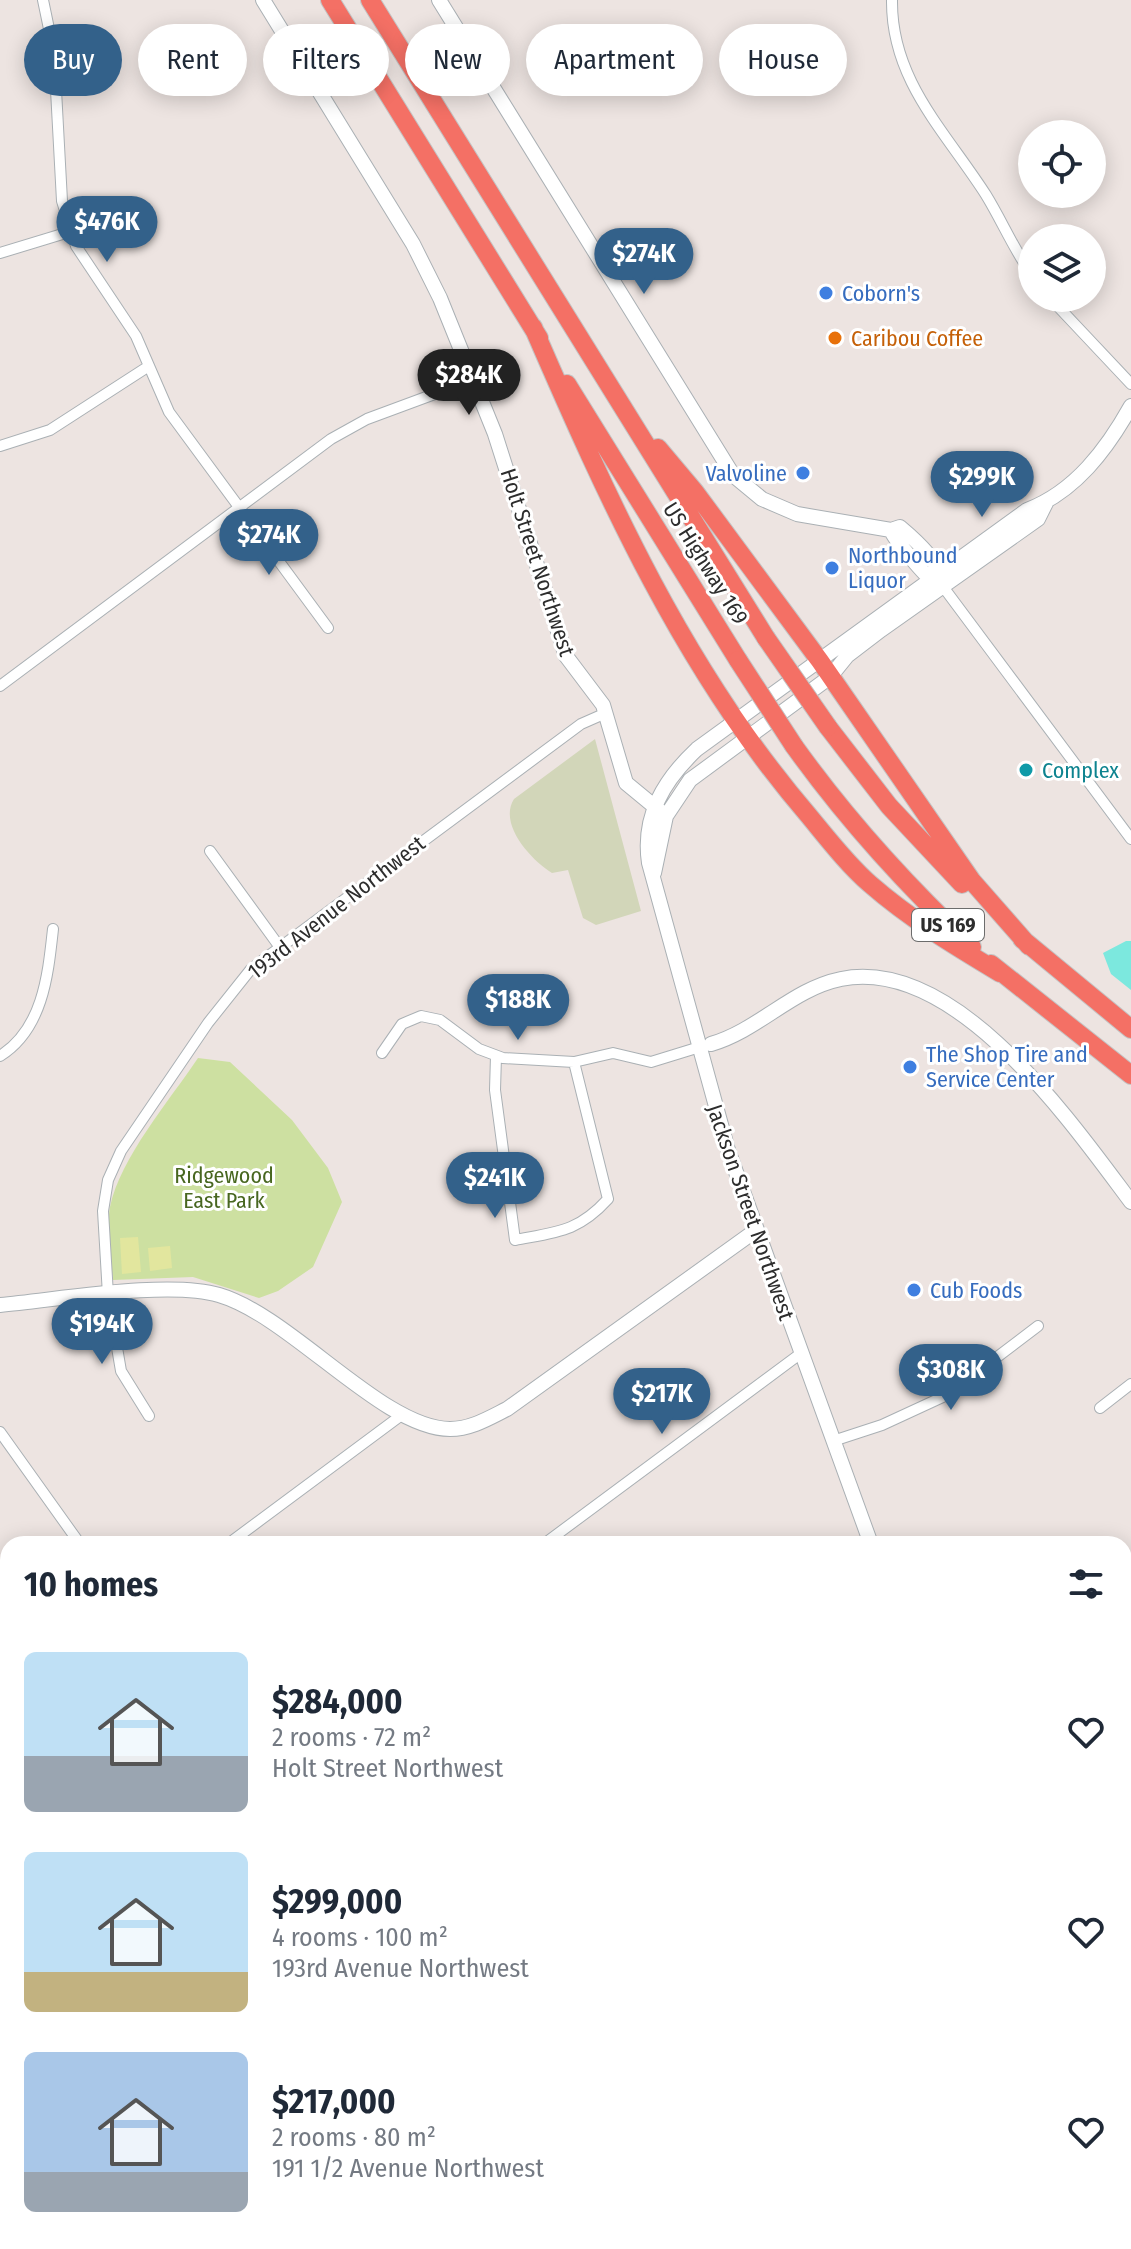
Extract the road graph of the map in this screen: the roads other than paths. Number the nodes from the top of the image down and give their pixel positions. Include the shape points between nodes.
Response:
1 (43, 0) edge
2 (263, 0) edge
3 (330, 0) edge
4 (370, 0) edge
5 (439, 0) edge
6 (892, 0) edge
7 (69, 232) junction
8 (1018, 251) edge
9 (0, 253) edge
10 (1063, 312) edge
11 (533, 327) junction
12 (149, 366) junction
13 (475, 379) junction
14 (1131, 384) edge
15 (618, 401) junction
16 (1131, 406) edge
17 (0, 446) edge
18 (239, 507) junction
19 (939, 581) junction
20 (328, 628) dead end
21 (825, 669) junction
22 (0, 686) edge
23 (606, 713) junction
24 (734, 722) junction
25 (746, 738) junction
26 (660, 812) junction
27 (1131, 839) edge
28 (210, 851) dead end
29 (53, 929) dead end
30 (279, 946) junction
31 (1029, 946) junction
32 (1000, 973) junction
33 (1131, 1029) edge
34 (705, 1045) junction
35 (382, 1053) dead end
36 (0, 1056) edge
37 (496, 1056) junction
38 (574, 1062) junction
39 (1131, 1075) edge
40 (1131, 1202) edge
41 (755, 1231) junction
42 (108, 1295) junction
43 (0, 1305) edge
44 (1038, 1326) dead end
45 (800, 1354) junction
46 (1131, 1384) edge
47 (1100, 1408) dead end
48 (403, 1414) junction
49 (149, 1416) dead end
50 (0, 1432) edge
51 (833, 1441) junction
52 (74, 1536) edge
53 (239, 1536) edge
54 (555, 1536) edge
55 (868, 1536) edge

1 - 7 street via 54,53 62,201
2 - 13 street, Holt Street Northwest via 413,244
3 - 11 highway, US Highway 169 / US 169
4 - 15 highway, US Highway 169 / US 169
5 - 19 street via 733,475 762,499 786,510 891,530 893,539
6 - 8 street via 899,60
7 - 9 street
7 - 12 street
10 - 14 street
11 - 24 highway via 600,482 653,586
11 - 32 highway, US Highway 169 / US 169, bridge via 794,746 890,866
12 - 17 street via 56,427
12 - 18 street via 169,412
13 - 18 street via 349,428
13 - 23 street, Holt Street Northwest via 566,656
15 - 21 highway via 695,492
15 - 31 highway, US Highway 169 / US 169, bridge via 828,727 921,841
16 - 19 street via 1101,454 1046,503 1038,519
18 - 20 street
18 - 22 street
19 - 21 street
19 - 27 street
21 - 24 street, Jackson Street Northwest
21 - 25 street, Jackson Street Northwest
21 - 31 highway via 972,881
23 - 26 street, Holt Street Northwest via 626,783
23 - 30 street, 193rd Avenue Northwest via 581,724
24 - 25 highway
24 - 26 street, Jackson Street Northwest via 677,769
25 - 26 street, Jackson Street Northwest via 690,780
25 - 32 highway via 867,881 920,924
26 - 34 street, Jackson Street Northwest via 647,845
28 - 30 street
29 - 36 street via 34,1017 17,1043
30 - 42 street, 193rd Avenue Northwest via 229,995 113,1165 103,1211
31 - 33 highway, US Highway 169 / US 169
32 - 39 highway, US Highway 169 / US 169
34 - 38 street via 651,1062 613,1053
34 - 40 street via 751,1029 823,984 856,977 908,983 949,1006 1041,1086
34 - 41 street, Jackson Street Northwest
35 - 37 street via 402,1024 421,1016 440,1020
37 - 38 street
37 - 38 street via 495,1090 515,1240 568,1230 589,1220 608,1199
41 - 45 street, Jackson Street Northwest
41 - 48 street via 493,1416 451,1429
42 - 43 street
42 - 48 street via 182,1290 235,1301
42 - 49 street, 193rd Avenue Northwest via 121,1371
44 - 51 street via 947,1395
45 - 51 street, Jackson Street Northwest
45 - 54 street
46 - 47 street
48 - 53 street
50 - 52 street
51 - 55 street, Jackson Street Northwest

